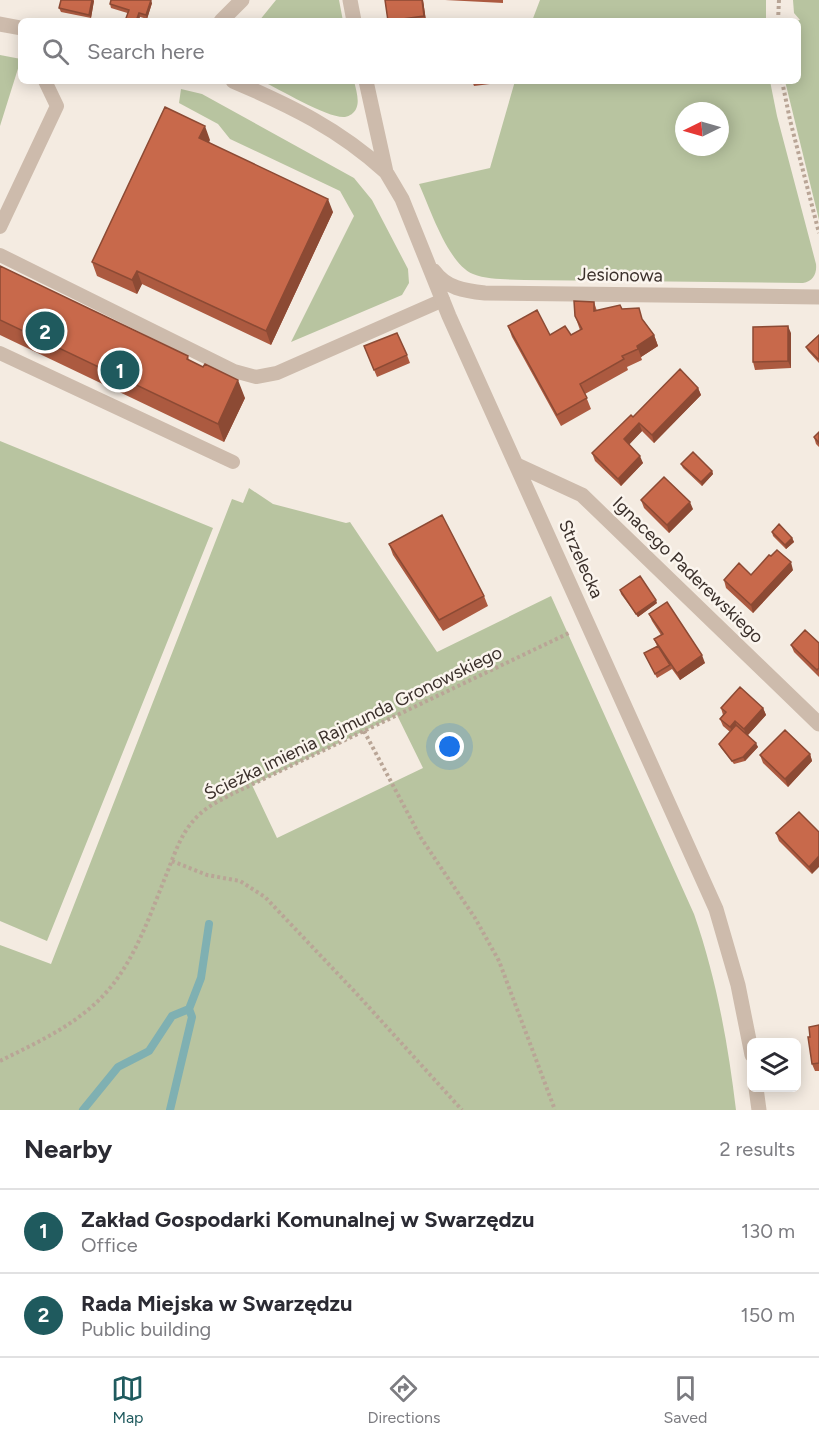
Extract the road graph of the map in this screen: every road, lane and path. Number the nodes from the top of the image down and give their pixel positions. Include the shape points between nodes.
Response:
1 (242, 0) edge
2 (350, 0) edge
3 (778, 0) edge
4 (224, 18) edge
5 (353, 18) edge
6 (778, 18) edge
7 (0, 24) edge
8 (18, 27) edge
9 (46, 84) edge
10 (239, 84) edge
11 (367, 84) edge
12 (783, 84) edge
13 (386, 172) junction
14 (0, 227) edge
15 (819, 233) edge
16 (0, 255) edge
17 (430, 266) junction
18 (819, 297) edge
19 (443, 300) junction
20 (0, 353) edge
21 (233, 462) dead end
22 (517, 465) junction
23 (588, 623) junction
24 (819, 724) edge
25 (364, 731) junction
26 (172, 861) junction
27 (749, 1038) edge
28 (0, 1061) edge
29 (757, 1092) edge
30 (462, 1110) edge
31 (555, 1110) edge
32 (759, 1110) edge

1 - 4 street
2 - 5 street
3 - 6 path
7 - 8 street
9 - 14 lane via 57,106
10 - 13 street via 341,135
11 - 13 street, Strzelecka
12 - 15 path
13 - 17 street, Strzelecka via 402,199
16 - 19 lane via 234,371 256,377 277,373
17 - 18 street, Jesionowa via 454,287 485,293
17 - 19 street, Strzelecka
19 - 22 street, Strzelecka
20 - 21 lane
22 - 23 street, Strzelecka
22 - 24 street, Ignacego Paderewskiego via 582,495
23 - 25 path, Ścieżka imienia Rajmunda Gronowskiego
23 - 27 street, Strzelecka via 716,909
25 - 26 path, Ścieżka imienia Rajmunda Gronowskiego via 210,806 188,828
25 - 31 path via 416,830 500,961
26 - 28 path, Ścieżka imienia Rajmunda Gronowskiego via 134,951 110,988 66,1027
26 - 30 path via 207,875 240,881 265,897
29 - 32 street

